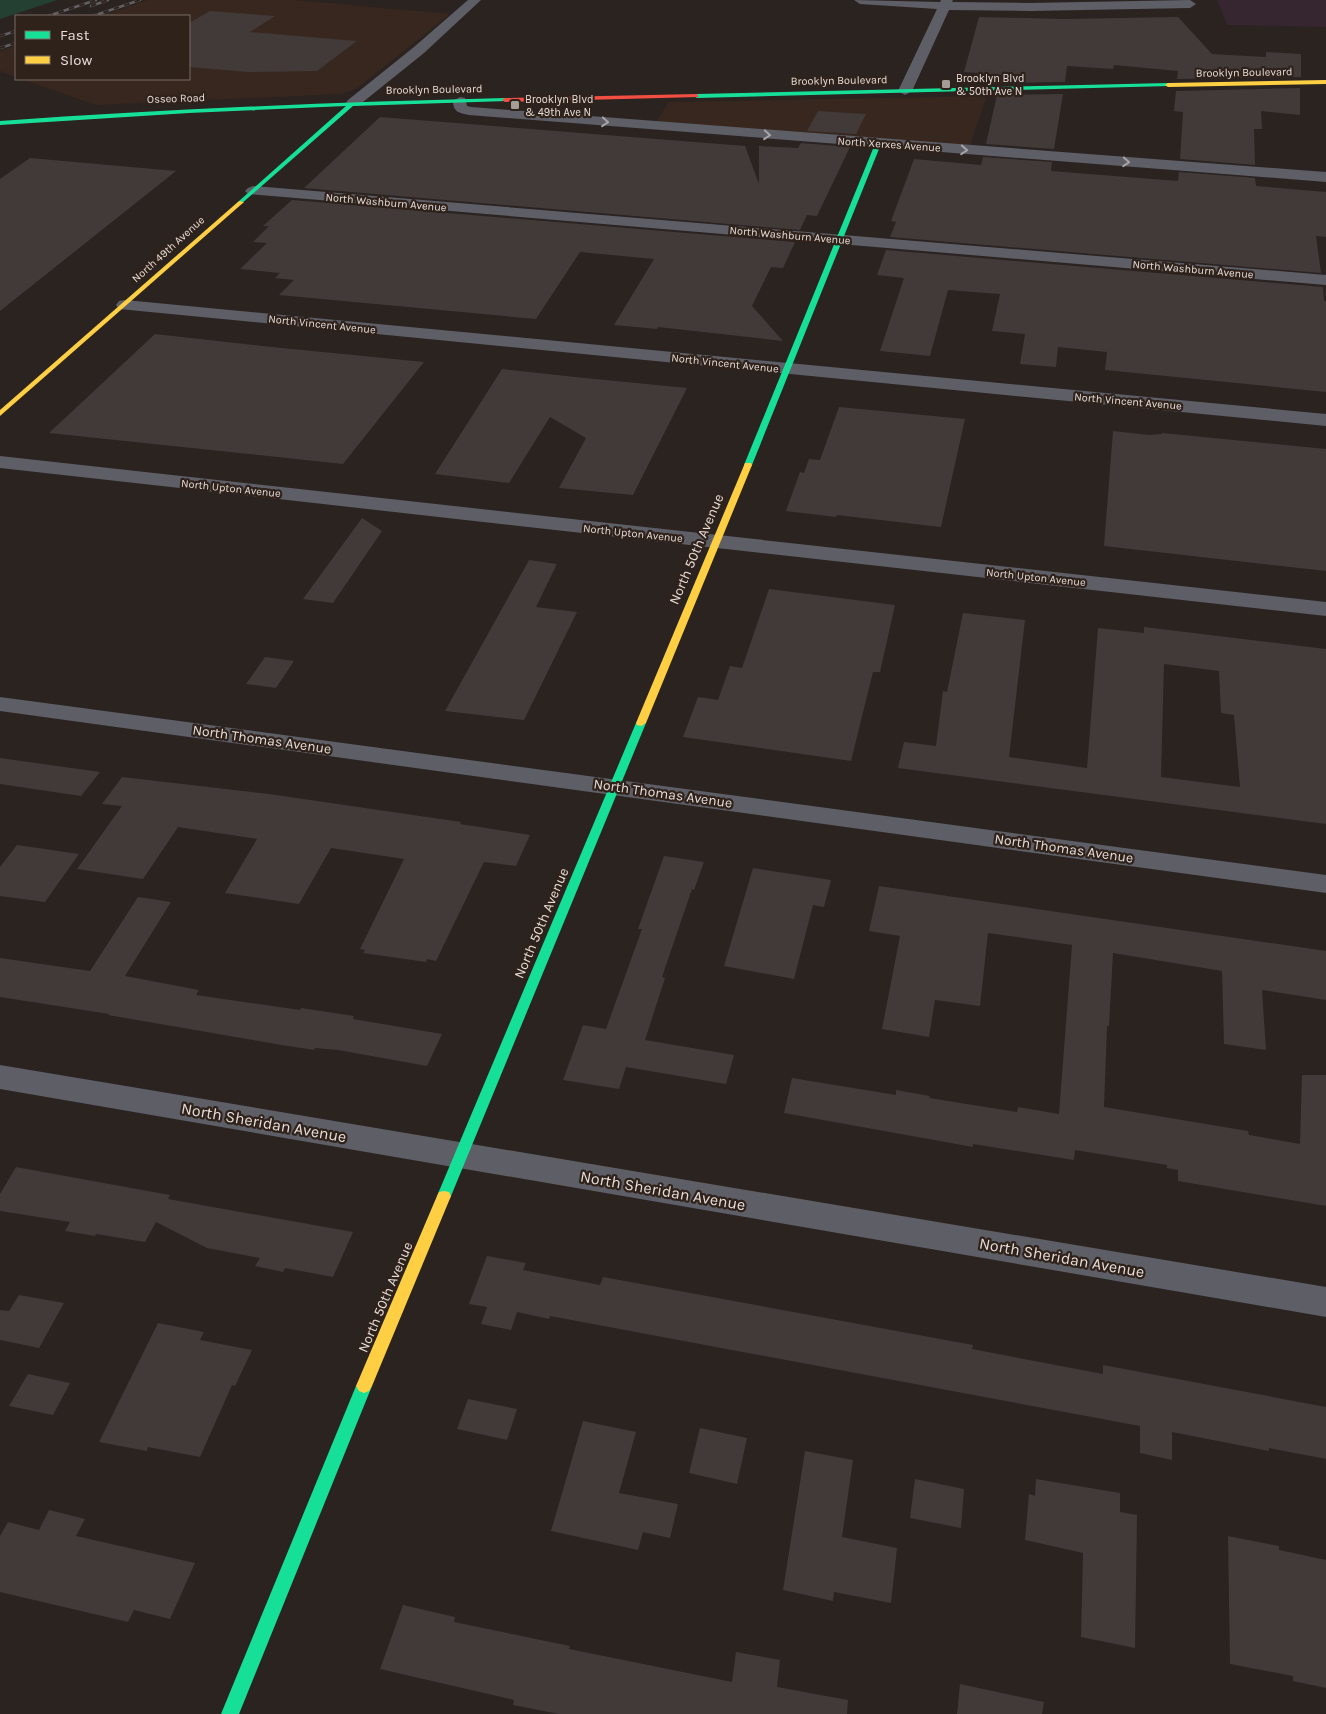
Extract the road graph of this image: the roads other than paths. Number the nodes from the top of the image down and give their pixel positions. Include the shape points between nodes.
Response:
1 (475, 0) edge
2 (860, 0) edge
3 (945, 3) edge
4 (1190, 4) dead end
5 (1326, 82) edge
6 (905, 91) junction
7 (460, 101) junction
8 (353, 103) junction
9 (0, 123) edge
10 (878, 144) junction
11 (1326, 177) edge
12 (253, 191) junction
13 (840, 239) junction
14 (1326, 280) edge
15 (124, 305) junction
16 (787, 370) junction
17 (0, 414) edge
18 (1326, 420) edge
19 (0, 462) edge
20 (714, 542) junction
21 (1326, 610) edge
22 (0, 704) edge
23 (614, 787) junction
24 (1326, 884) edge
25 (0, 1077) edge
26 (460, 1156) junction
27 (1326, 1302) edge
28 (230, 1714) edge

1 - 8 street
2 - 3 street
3 - 4 street via 1030,8
3 - 6 street
5 - 6 street, Brooklyn Boulevard
6 - 7 street, Brooklyn Boulevard
7 - 8 street, Brooklyn Boulevard
7 -> 10 street, North Xerxes Avenue via 460,108 469,111
8 - 9 street, Osseo Road via 138,112
8 - 12 street, North 49th Avenue
10 -> 11 street, North Xerxes Avenue
10 - 13 street, North 50th Avenue
12 - 13 street, North Washburn Avenue
12 - 15 street, North 49th Avenue
13 - 14 street, North Washburn Avenue
13 - 16 street, North 50th Avenue
15 - 16 street, North Vincent Avenue
15 - 17 street, North 49th Avenue
16 - 18 street, North Vincent Avenue
16 - 20 street, North 50th Avenue
19 - 20 street, North Upton Avenue
20 - 21 street, North Upton Avenue
20 - 23 street, North 50th Avenue
22 - 23 street, North Thomas Avenue
23 - 24 street, North Thomas Avenue
23 - 26 street, North 50th Avenue
25 - 26 street, North Sheridan Avenue
26 - 27 street, North Sheridan Avenue
26 - 28 street, North 50th Avenue

